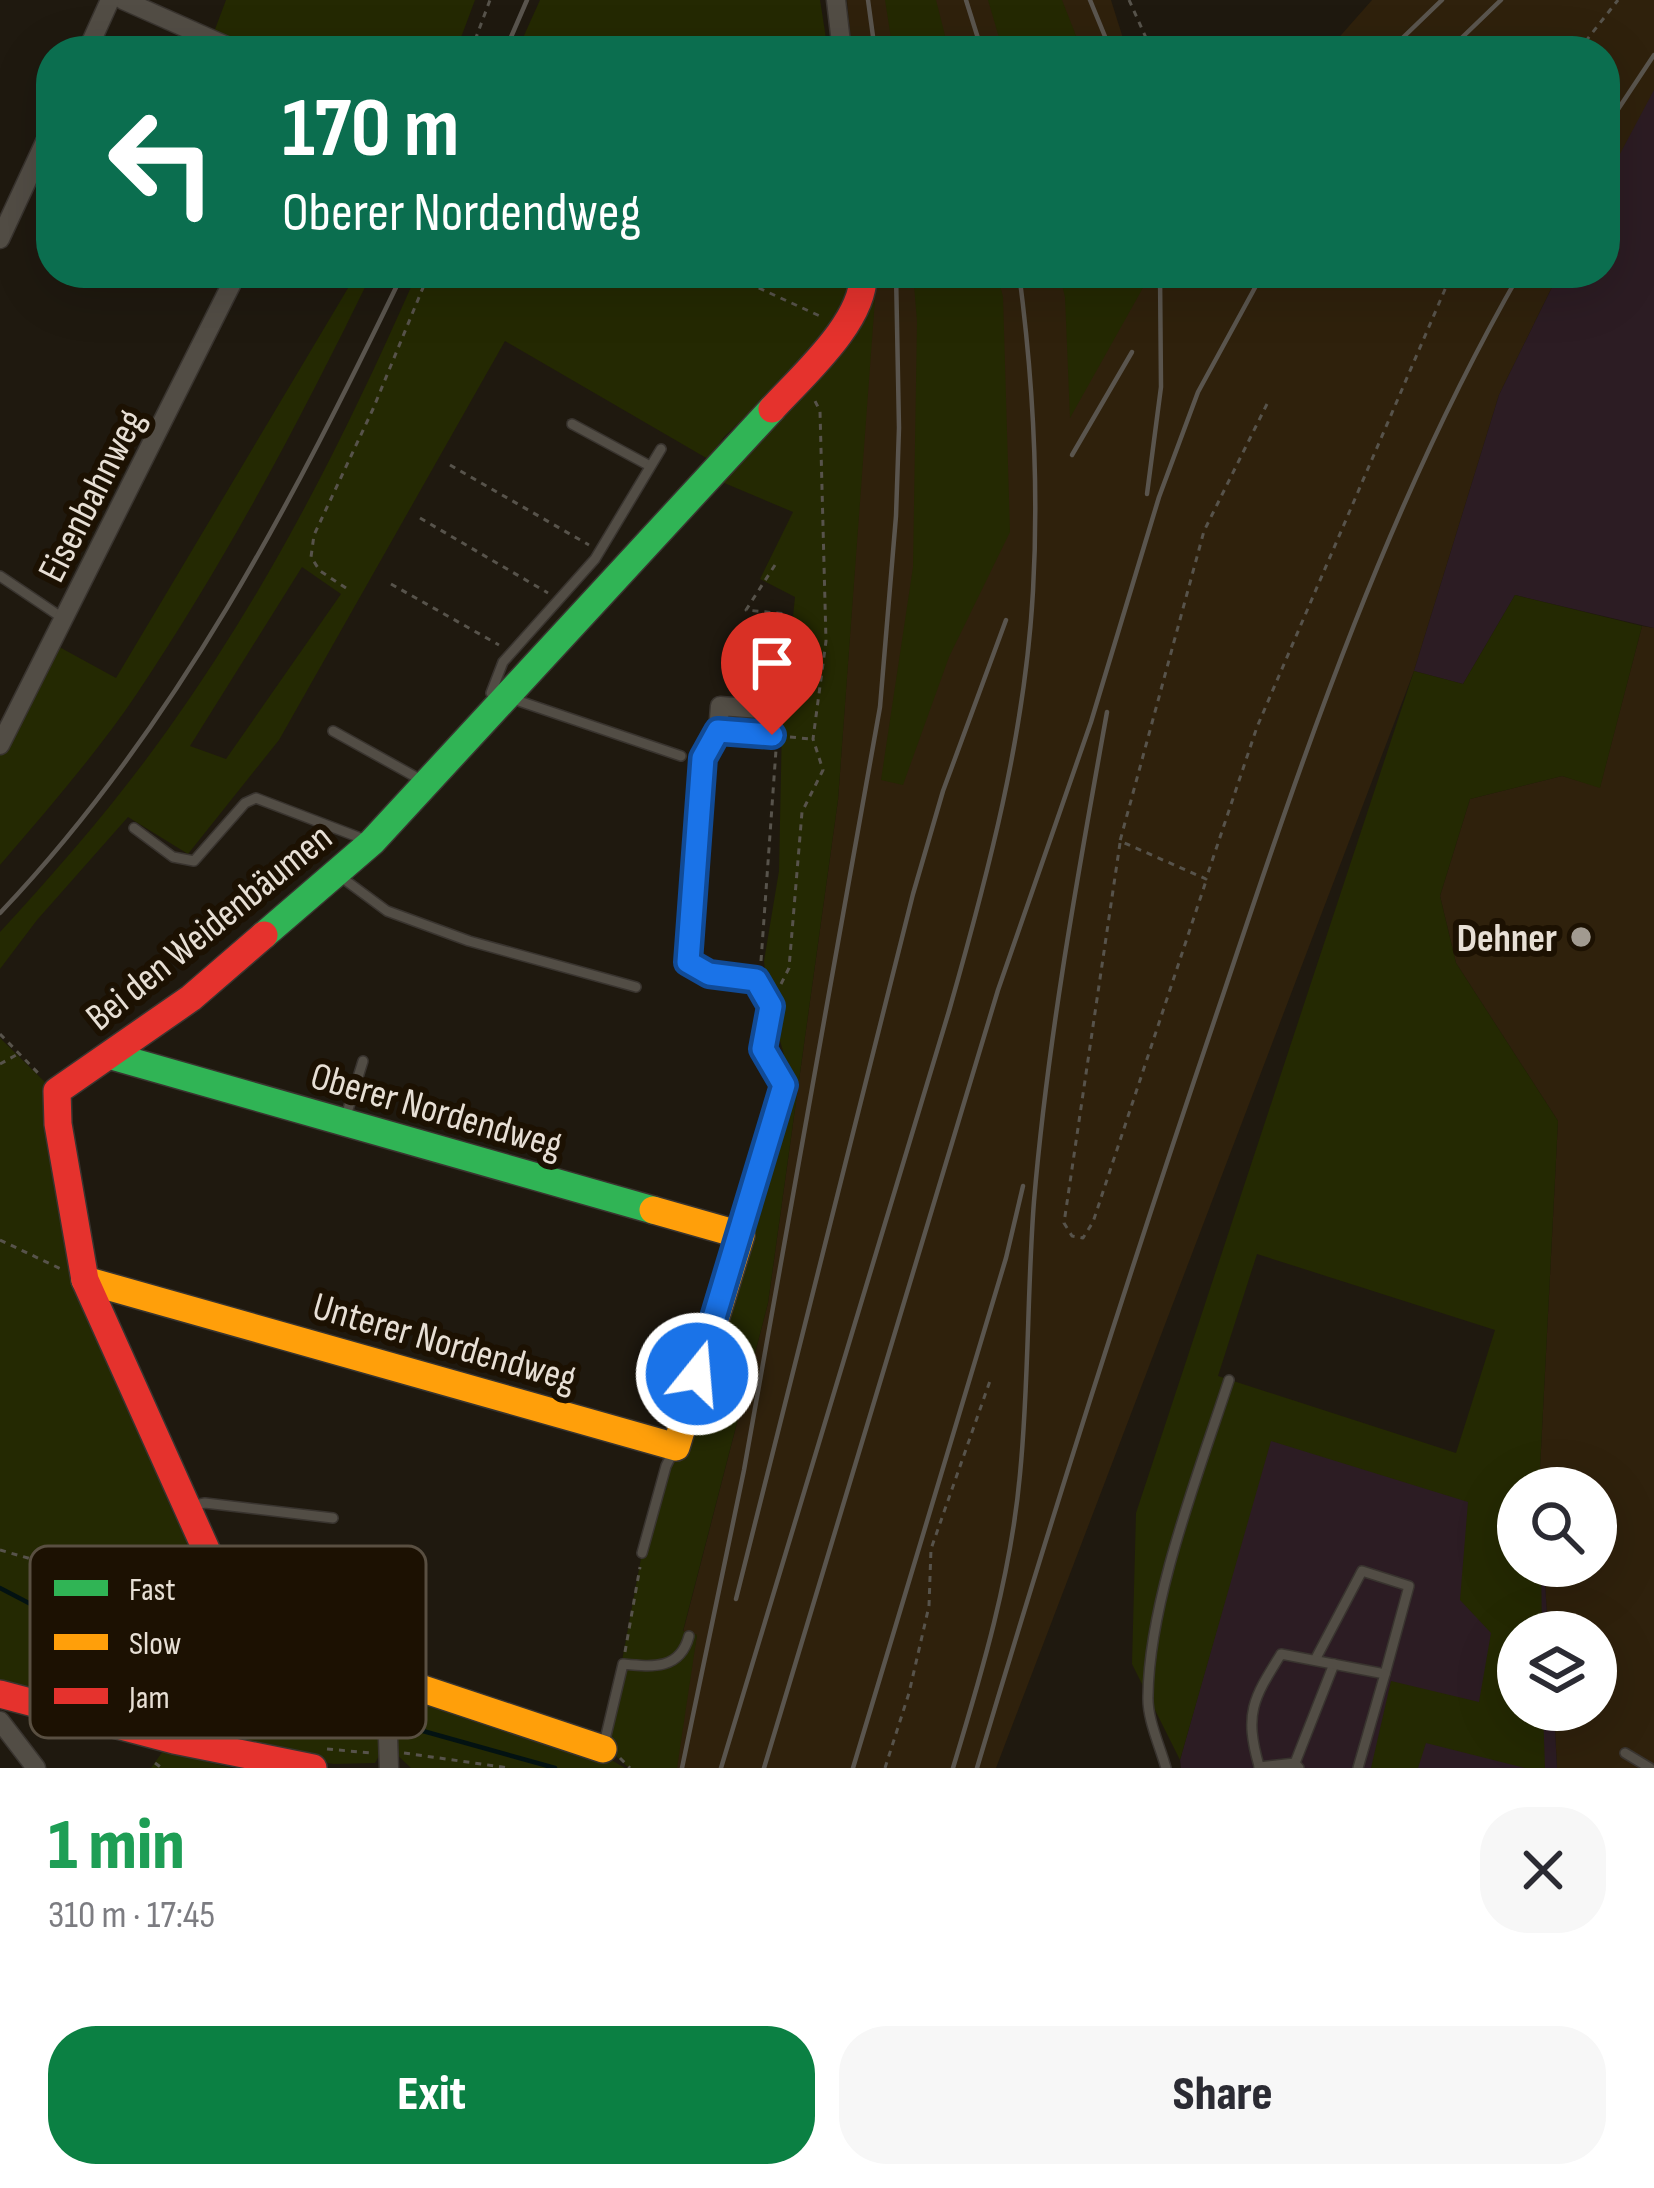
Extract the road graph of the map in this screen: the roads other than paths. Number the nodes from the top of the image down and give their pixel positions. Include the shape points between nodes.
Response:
1 (110, 0) edge
2 (123, 0) edge
3 (836, 0) edge
4 (94, 36) edge
5 (204, 36) edge
6 (840, 36) edge
7 (36, 161) edge
8 (0, 239) edge
9 (230, 288) edge
10 (864, 288) edge
11 (572, 424) dead end
12 (661, 448) dead end
13 (650, 466) junction
14 (0, 576) edge
15 (64, 619) junction
16 (504, 701) junction
17 (333, 731) dead end
18 (718, 731) junction
19 (0, 745) edge
20 (681, 756) dead end
21 (428, 784) junction
22 (134, 828) dead end
23 (372, 842) junction
24 (336, 874) junction
25 (637, 987) dead end
26 (112, 1056) junction
27 (363, 1061) dead end
28 (344, 1123) junction
29 (741, 1235) junction
30 (85, 1280) junction
31 (1229, 1381) dead end
32 (676, 1447) junction
33 (185, 1507) junction
34 (333, 1518) dead end
35 (204, 1546) edge
36 (642, 1553) road end
37 (689, 1636) dead end
38 (1315, 1660) junction
39 (1334, 1664) junction
40 (1385, 1674) junction
41 (426, 1692) edge
42 (0, 1694) edge
43 (30, 1701) edge
44 (30, 1709) edge
45 (0, 1721) edge
46 (167, 1738) edge
47 (16, 1743) junction
48 (603, 1749) joint
49 (1625, 1753) dead end
50 (313, 1757) edge
51 (1297, 1766) edge
52 (1259, 1767) edge
53 (36, 1768) edge
54 (1166, 1768) edge
55 (1358, 1768) edge
56 (1650, 1768) edge

1 - 4 street
2 - 5 street
3 - 6 street
7 - 8 street
9 - 15 street, Eisenbahnweg
10 - 16 street, Bei den Weidenbäumen via 845,328
11 - 13 lane
12 - 13 lane
13 - 16 lane via 600,551 492,681 491,693
14 - 15 lane
15 - 19 street, Eisenbahnweg
16 - 20 lane
16 - 21 street, Bei den Weidenbäumen
17 - 21 lane
18 - 18 street via 720,706 773,710 772,735
18 - 29 street via 703,758 688,962 709,974 756,980 771,1006 763,1049 784,1085
21 - 23 street, Bei den Weidenbäumen
22 - 23 lane via 173,857 194,860 256,799
23 - 24 street, Bei den Weidenbäumen
24 - 25 lane via 387,911
24 - 26 street, Bei den Weidenbäumen
26 - 28 street, Oberer Nordendweg
26 - 30 street, Bei den Weidenbäumen via 57,1091
27 - 28 lane
28 - 29 street, Oberer Nordendweg
29 - 32 street
30 - 32 street, Unterer Nordendweg
30 - 33 street
31 - 54 lane via 1155,1633 1147,1700
32 - 36 lane
33 - 34 lane
33 - 35 street
37 - 48 lane via 685,1653 669,1664 623,1664
38 - 39 lane
38 - 40 lane via 1362,1571 1409,1586
38 - 52 lane via 1281,1654 1254,1696
39 - 40 lane
39 - 51 lane
40 - 55 lane
41 - 48 street
42 - 43 street
44 - 47 street
45 - 47 street
46 - 50 street
47 - 53 street
49 - 56 lane
51 - 52 lane

